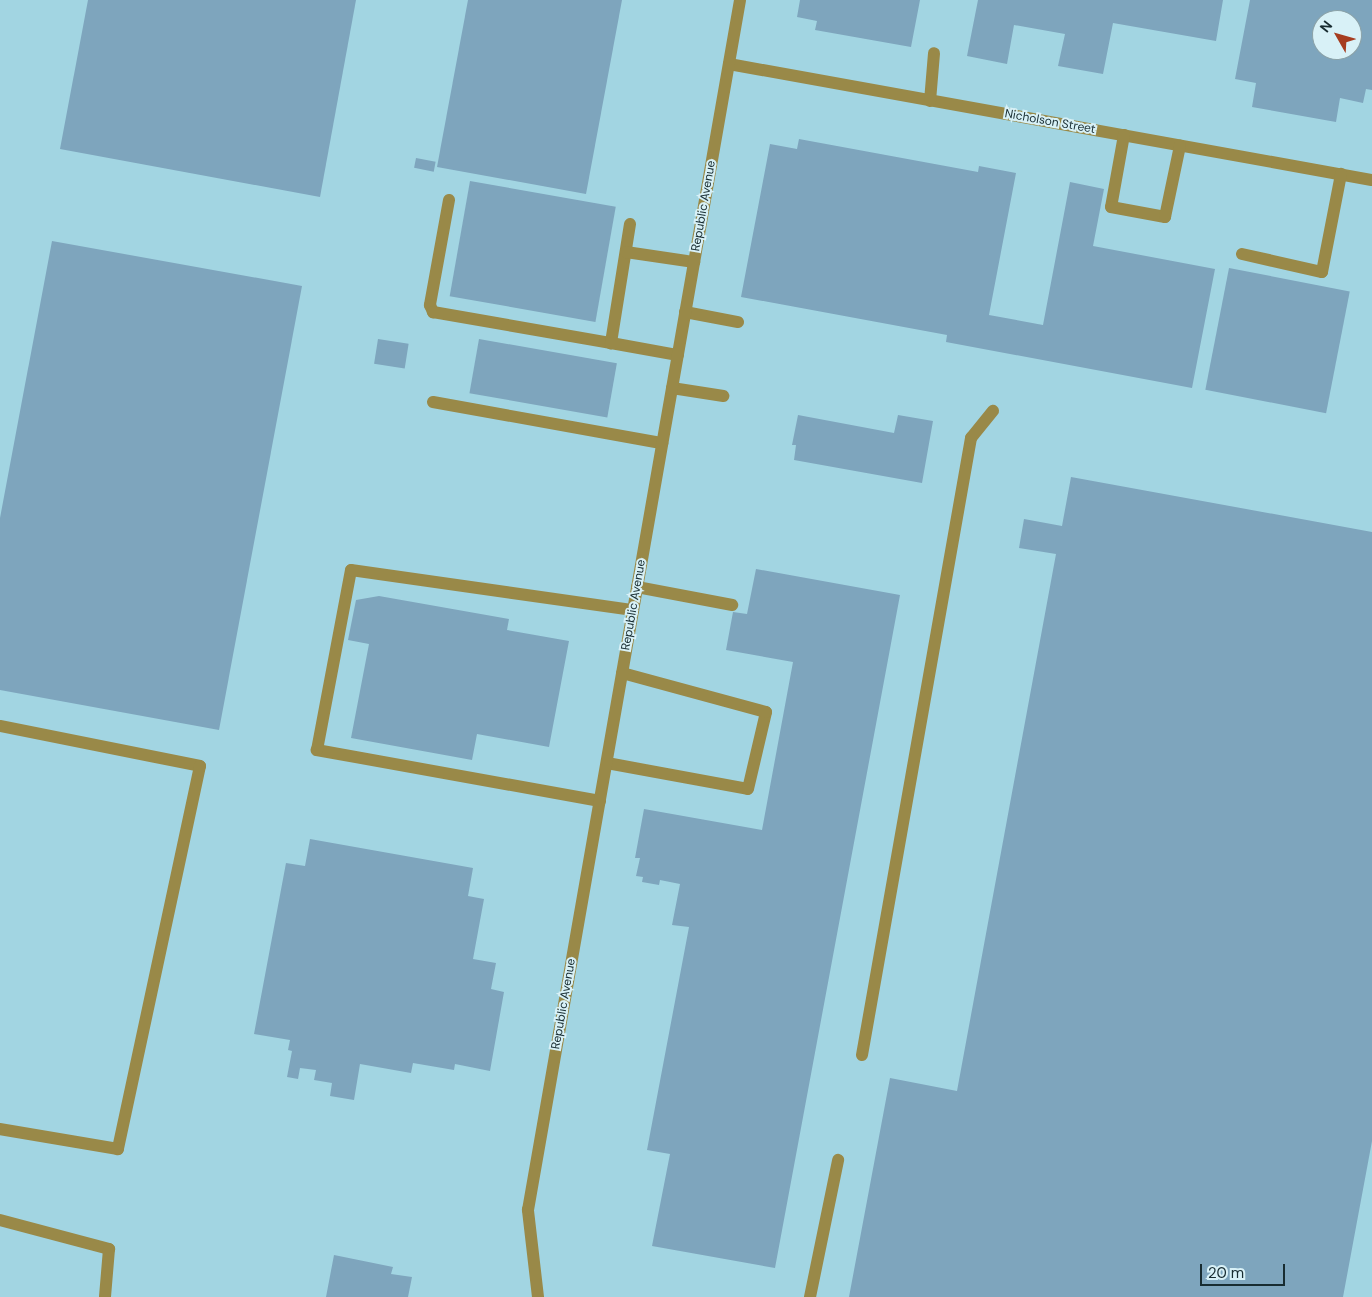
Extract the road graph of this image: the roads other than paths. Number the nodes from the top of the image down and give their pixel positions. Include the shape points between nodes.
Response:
1 (740, 0) edge
2 (934, 53) dead end
3 (729, 64) junction
4 (930, 101) junction
5 (1124, 135) junction
6 (1180, 146) junction
7 (1341, 174) junction
8 (1372, 180) edge
9 (449, 200) dead end
10 (630, 224) dead end
11 (626, 252) junction
12 (1242, 254) dead end
13 (694, 262) junction
14 (685, 312) junction
15 (738, 322) dead end
16 (611, 343) junction
17 (678, 355) junction
18 (672, 388) junction
19 (723, 396) dead end
20 (433, 402) dead end
21 (993, 411) dead end
22 (662, 443) junction
23 (637, 587) junction
24 (732, 605) dead end
25 (633, 610) junction
26 (622, 673) junction
27 (0, 726) edge
28 (607, 763) junction
29 (600, 801) junction
30 (862, 1056) dead end
31 (0, 1129) edge
32 (838, 1160) dead end
33 (0, 1220) edge
34 (105, 1297) edge
35 (538, 1297) edge
36 (810, 1297) edge

1 - 3 street, Republic Avenue
2 - 4 street
3 - 4 street, Nicholson Street
3 - 13 street, Republic Avenue
4 - 5 street, Nicholson Street
5 - 6 street, Nicholson Street
5 - 6 street via 1111,208 1165,217
6 - 7 street, Nicholson Street
7 - 8 street, Nicholson Street
7 - 12 street via 1322,272
9 - 16 street via 430,305 433,312
10 - 11 street
11 - 13 street
11 - 16 street
13 - 14 street, Republic Avenue
14 - 15 street
14 - 17 street, Republic Avenue
16 - 17 street
17 - 18 street, Republic Avenue
18 - 19 street
18 - 22 street, Republic Avenue
20 - 22 street
21 - 30 street via 971,438
22 - 23 street, Republic Avenue
23 - 24 street
23 - 25 street, Republic Avenue
25 - 26 street, Republic Avenue
25 - 29 street via 351,570 317,750
26 - 28 street, Republic Avenue
26 - 28 street via 766,712 748,789
27 - 31 street via 200,766 118,1149
28 - 29 street, Republic Avenue
29 - 35 street, Republic Avenue via 528,1210
32 - 36 street
33 - 34 street via 109,1249

